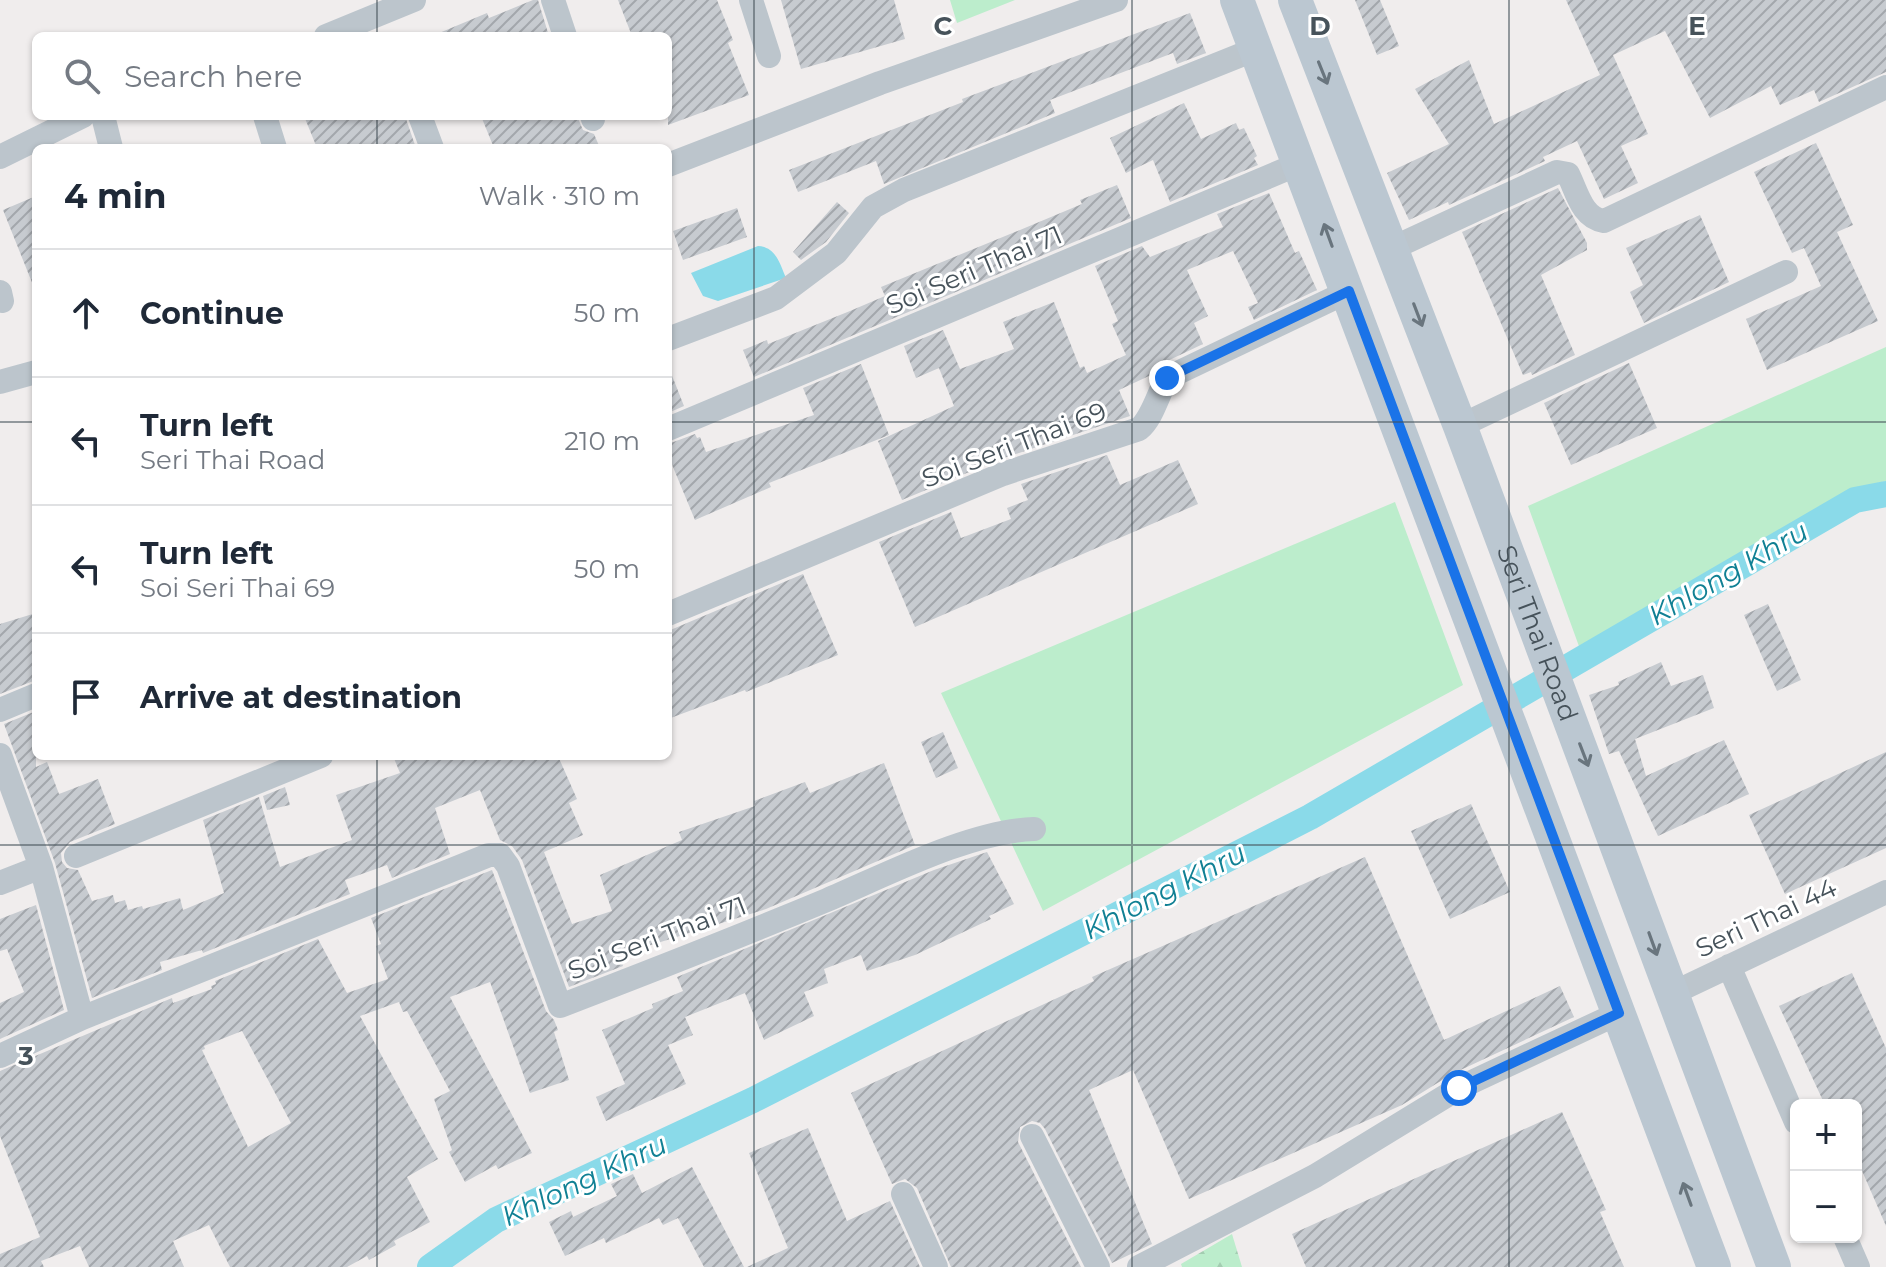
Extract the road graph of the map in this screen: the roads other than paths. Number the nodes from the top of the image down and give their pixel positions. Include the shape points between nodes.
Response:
1 (414, 0) edge
2 (553, 0) edge
3 (751, 0) edge
4 (1116, 0) edge
5 (1237, 0) edge
6 (1295, 0) edge
7 (386, 25) edge
8 (348, 32) edge
9 (564, 32) edge
10 (1256, 49) junction
11 (769, 56) dead end
12 (1886, 87) edge
13 (75, 120) edge
14 (104, 120) edge
15 (266, 120) edge
16 (422, 120) edge
17 (110, 144) edge
18 (274, 144) edge
19 (430, 144) edge
20 (0, 157) edge
21 (672, 163) edge
22 (1301, 163) junction
23 (1393, 248) junction
24 (1786, 272) dead end
25 (1349, 291) junction
26 (672, 337) edge
27 (32, 373) edge
28 (0, 382) edge
29 (1460, 426) junction
30 (672, 427) edge
31 (672, 612) edge
32 (32, 697) edge
33 (0, 710) edge
34 (0, 755) edge
35 (311, 760) edge
36 (1034, 829) dead end
37 (76, 856) dead end
38 (41, 867) junction
39 (0, 883) edge
40 (1886, 892) edge
41 (1729, 966) junction
42 (1671, 994) junction
43 (1619, 1013) junction
44 (82, 1018) junction
45 (0, 1056) edge
46 (1790, 1108) edge
47 (1032, 1136) dead end
48 (903, 1194) dead end
49 (1848, 1243) edge
50 (1710, 1266) edge
51 (936, 1267) edge
52 (1098, 1267) edge
53 (1139, 1267) edge
54 (1774, 1267) edge
55 (1858, 1267) edge

1 - 7 street
2 - 9 street
3 - 11 street
4 - 21 street
5 - 10 main road
6 -> 23 main road, Seri Thai Road
7 - 8 street
10 - 22 main road
10 - 26 street via 904,190 873,207 836,253 776,298
12 - 23 street via 1604,221 1588,214 1568,174 1557,172
13 - 20 street
14 - 17 street
15 - 18 street
16 - 19 street
25 -> 22 main road
22 - 30 street, Soi Seri Thai 71
23 -> 29 main road, Seri Thai Road
24 - 29 street
25 - 31 street, Soi Seri Thai 69 via 1167,378 1151,417 1139,429 1003,474
25 - 43 main road
27 - 28 street
29 -> 42 main road, Seri Thai Road
32 - 33 street
34 - 38 street
35 - 37 street
36 - 44 street, Soi Seri Thai 71 via 1012,830 923,858 706,951 560,1006 508,866 500,855 489,855
38 - 39 street
38 - 44 street
40 - 41 street, Seri Thai 44
41 - 42 street, Seri Thai 44
41 - 46 street
42 - 54 main road, Seri Thai Road
50 -> 43 main road
43 - 53 street via 1459,1088 1315,1176
44 - 45 street, Soi Seri Thai 71
47 - 52 street
48 - 51 street
49 - 55 street

